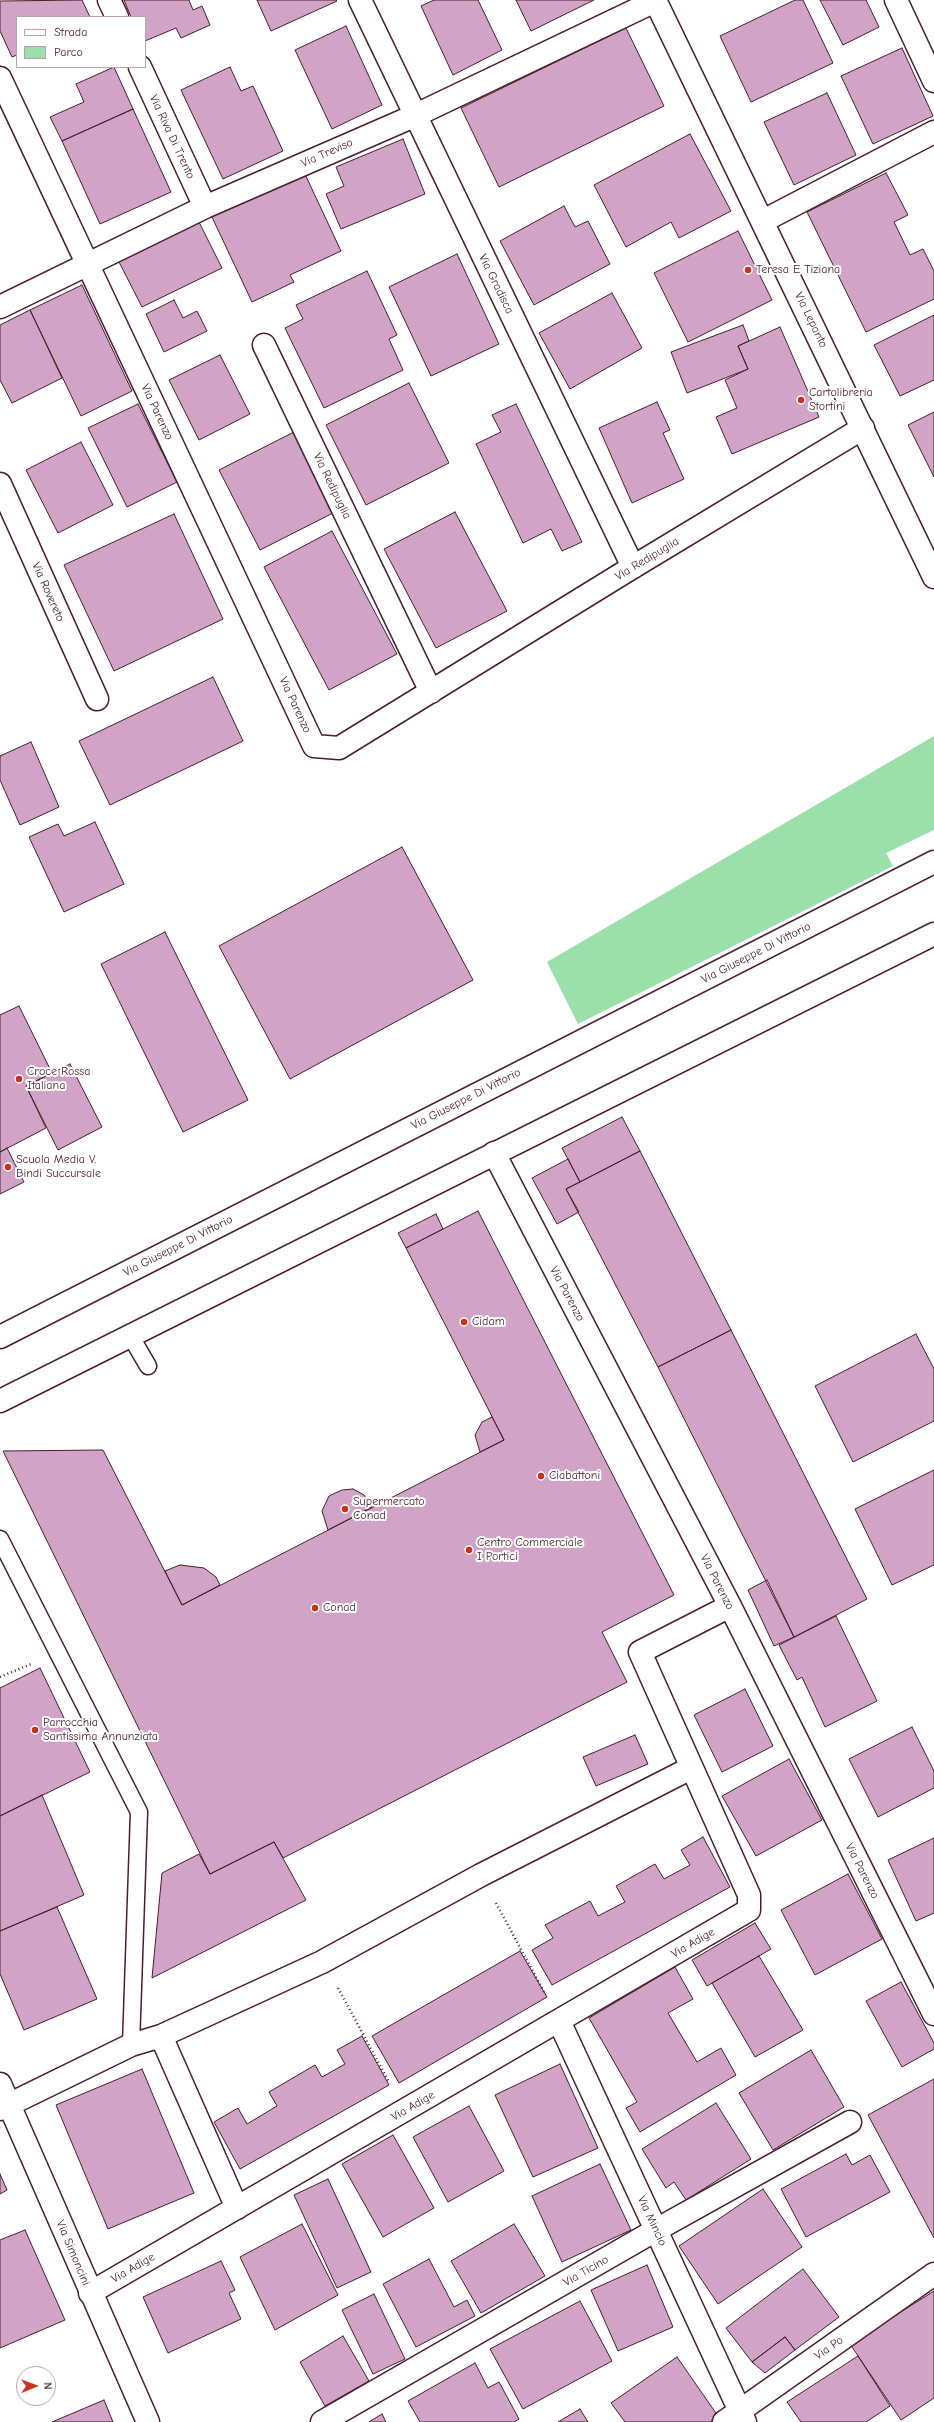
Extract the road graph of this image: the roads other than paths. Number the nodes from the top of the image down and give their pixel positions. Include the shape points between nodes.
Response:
1 (109, 0) edge
2 (360, 0) edge
3 (655, 0) edge
4 (896, 0) edge
5 (117, 16) edge
6 (140, 68) edge
7 (0, 78) edge
8 (934, 81) edge
9 (414, 116) junction
10 (934, 132) edge
11 (204, 207) junction
12 (763, 221) junction
13 (87, 264) junction
14 (0, 307) edge
15 (264, 345) dead end
16 (864, 428) junction
17 (0, 484) edge
18 (633, 567) junction
19 (934, 577) edge
20 (431, 692) junction
21 (97, 699) dead end
22 (314, 746) joint
23 (934, 862) edge
24 (934, 934) edge
25 (494, 1153) junction
26 (130, 1336) junction
27 (0, 1337) edge
28 (148, 1366) dead end
29 (0, 1401) edge
30 (0, 1539) edge
31 (730, 1606) junction
32 (691, 1768) junction
33 (934, 2014) edge
34 (559, 2021) junction
35 (161, 2036) junction
36 (131, 2045) junction
37 (0, 2084) edge
38 (5, 2107) edge
39 (850, 2122) dead end
40 (237, 2208) junction
41 (656, 2230) junction
42 (934, 2274) edge
43 (90, 2293) junction
44 (736, 2418) edge
45 (148, 2422) edge
46 (322, 2422) edge

1 - 5 street
2 - 9 street, Via Gradisca
3 - 9 street, Via Treviso
3 - 12 street, Via Lepanto
4 - 8 street
6 - 11 street, Via Riva Di Trento
7 - 13 street, Via Parenzo
9 - 11 street, Via Treviso
9 - 18 street, Via Gradisca
10 - 12 street
11 - 13 street, Via Treviso
12 - 16 street, Via Lepanto
13 - 14 street, Via Treviso
13 - 22 street, Via Parenzo
15 - 20 street, Via Redipuglia
16 - 18 street, Via Redipuglia
16 - 19 street, Via Lepanto
17 - 21 street, Via Rovereto
18 - 20 street, Via Redipuglia
20 - 22 street, Via Redipuglia via 339,748
23 - 27 street, Via Giuseppe Di Vittorio
24 - 25 street
25 - 26 street
25 - 31 street, Via Parenzo
26 - 28 lane
26 - 29 street
30 - 36 lane via 139,1812
31 - 32 street via 640,1652
31 - 33 street, Via Parenzo
32 - 34 street, Via Adige via 749,1896 749,1910
32 - 35 street via 481,1875 322,1962
34 - 40 street, Via Adige
34 - 41 street, Via Mincio
35 - 36 street
35 - 40 street
36 - 38 street
37 - 38 street, Via Simoncini
38 - 43 street, Via Simoncini
39 - 41 street, Via Ticino
40 - 43 street, Via Adige
41 - 44 street, Via Mincio
41 - 46 street, Via Ticino
42 - 44 street, Via Po
43 - 45 street, Via Simoncini

